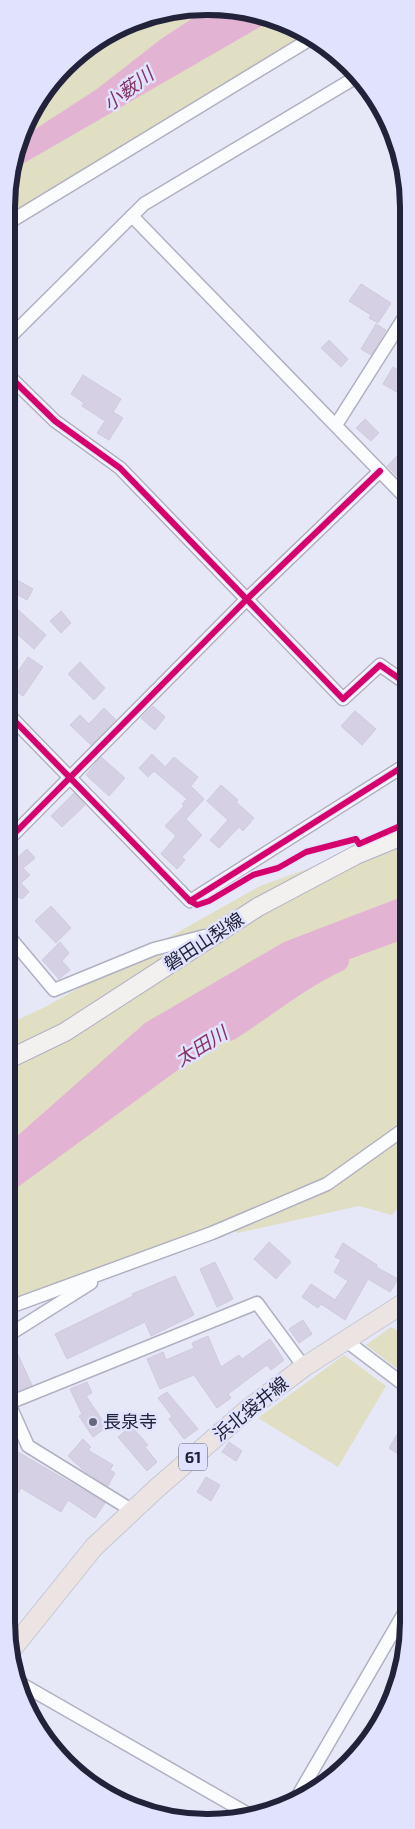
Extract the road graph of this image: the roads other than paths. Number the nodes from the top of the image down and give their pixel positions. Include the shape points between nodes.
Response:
1 (306, 42) edge
2 (351, 80) edge
3 (132, 216) junction
4 (15, 219) edge
5 (400, 324) edge
6 (15, 332) edge
7 (15, 381) edge
8 (336, 425) junction
9 (380, 471) junction
10 (400, 492) edge
11 (247, 599) junction
12 (400, 679) edge
13 (15, 721) edge
14 (400, 768) edge
15 (70, 777) junction
16 (15, 833) edge
17 (400, 837) edge
18 (219, 931) junction
19 (15, 944) edge
20 (15, 1056) edge
21 (400, 1133) edge
22 (115, 1269) junction
23 (15, 1305) edge
24 (400, 1305) edge
25 (15, 1331) edge
26 (345, 1340) junction
27 (304, 1367) junction
28 (400, 1382) edge
29 (15, 1400) edge
30 (15, 1419) edge
31 (133, 1511) junction
32 (400, 1620) edge
33 (16, 1643) edge
34 (27, 1687) edge
35 (302, 1789) edge
36 (242, 1810) edge

1 - 4 street
2 - 3 street via 144,204
3 - 6 street
3 - 8 street
5 - 8 street
7 - 11 street via 55,421 120,468
8 - 9 street
9 - 10 street
9 - 11 street
11 - 12 street via 343,699 380,664
11 - 15 street
13 - 15 street
14 - 15 street via 190,901
15 - 16 street
17 - 18 main road, 磐田山梨線 via 356,854
18 - 19 street via 154,949 54,990
18 - 20 main road, 磐田山梨線 via 65,1032
21 - 22 street via 327,1184
22 - 23 street
22 - 25 street
24 - 26 main road, 浜北袋井線 / 61
26 - 27 main road, 浜北袋井線 / 61
26 - 28 street
27 - 29 street via 257,1303
27 - 31 main road, 浜北袋井線 / 61 via 248,1410
30 - 31 street via 28,1446
31 - 33 main road, 浜北袋井線 / 61 via 94,1547
32 - 35 street
34 - 36 street

